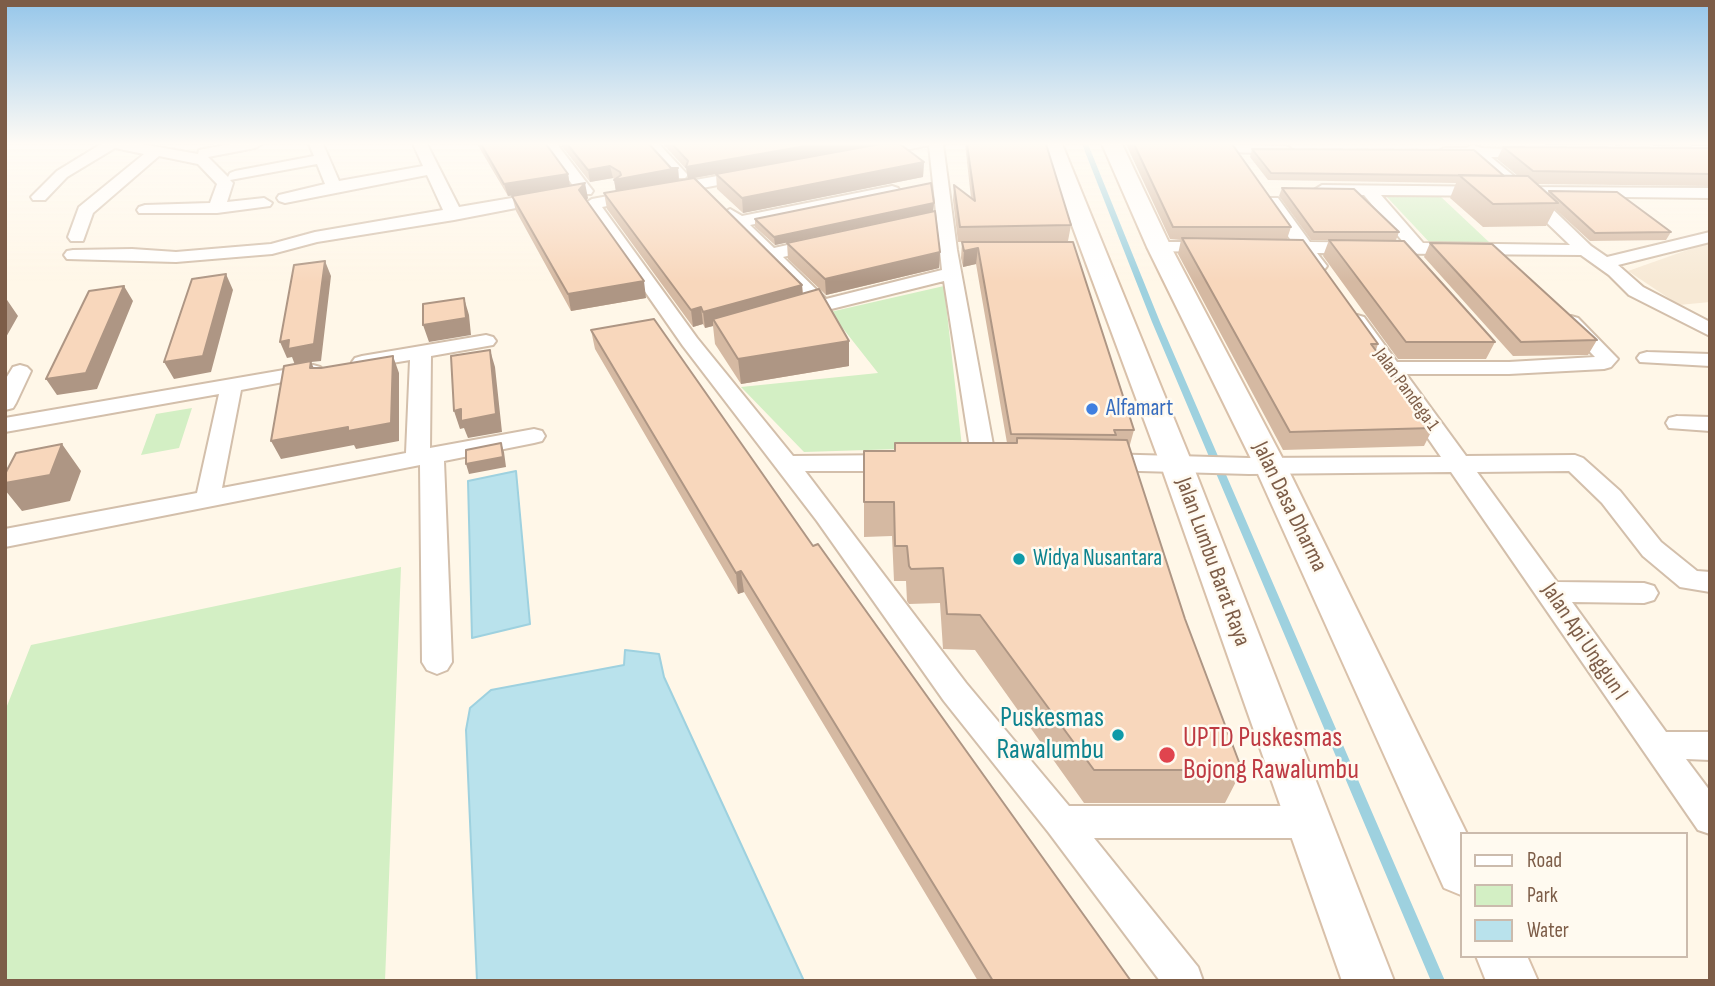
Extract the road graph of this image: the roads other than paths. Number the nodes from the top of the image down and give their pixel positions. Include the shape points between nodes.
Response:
1 (46, 190) edge
2 (110, 190) edge
3 (223, 190) edge
4 (321, 190) edge
5 (443, 190) edge
6 (571, 190) edge
7 (589, 190) edge
8 (668, 190) edge
9 (706, 190) edge
10 (895, 190) edge
11 (927, 190) edge
12 (1066, 190) edge
13 (1133, 190) edge
14 (1264, 190) edge
15 (1333, 190) edge
16 (1369, 191) junction
17 (1522, 191) junction
18 (572, 193) junction
19 (1710, 193) edge
20 (39, 197) dead end
21 (285, 198) dead end
22 (264, 203) dead end
23 (217, 208) junction
24 (145, 210) dead end
25 (454, 215) junction
26 (738, 222) junction
27 (77, 237) dead end
28 (1710, 237) edge
29 (838, 239) edge
30 (1159, 247) junction
31 (1232, 247) edge
32 (1280, 247) edge
33 (1304, 247) junction
34 (1411, 248) junction
35 (1490, 249) junction
36 (1585, 250) junction
37 (772, 254) junction
38 (73, 255) dead end
39 (1604, 263) junction
40 (1421, 268) edge
41 (1514, 270) edge
42 (954, 273) junction
43 (1328, 280) edge
44 (1344, 302) edge
45 (821, 305) junction
46 (1561, 313) edge
47 (781, 316) edge
48 (1706, 325) edge
49 (716, 334) edge
50 (486, 341) dead end
51 (690, 342) junction
52 (1492, 348) edge
53 (421, 352) junction
54 (1647, 358) dead end
55 (1710, 360) edge
56 (1391, 368) junction
57 (1509, 368) junction
58 (20, 371) dead end
59 (231, 386) junction
60 (5, 403) edge
61 (1677, 423) dead end
62 (1710, 424) edge
63 (5, 425) edge
64 (534, 436) dead end
65 (425, 457) junction
66 (984, 461) junction
67 (1010, 461) edge
68 (918, 462) edge
69 (957, 462) edge
70 (1077, 462) edge
71 (1188, 463) junction
72 (787, 464) junction
73 (1460, 464) junction
74 (1259, 466) junction
75 (208, 499) junction
76 (5, 538) edge
77 (1710, 582) edge
78 (1550, 592) junction
79 (1644, 593) dead end
80 (437, 662) dead end
81 (1656, 745) junction
82 (1710, 746) edge
83 (1710, 819) edge
84 (1061, 822) junction
85 (1310, 822) junction
86 (1460, 870) edge
87 (1502, 958) edge
88 (1184, 981) edge
89 (1368, 981) edge
90 (1513, 981) edge

1 - 20 street
2 - 27 street via 85,211
3 - 23 street
4 - 21 street
5 - 25 street
6 - 18 street
7 - 18 street
8 - 51 street via 592,204
9 - 26 street
10 - 26 street
11 - 42 street via 955,250
12 - 71 street, Jalan Lumbu Barat Raya via 1085,250
13 - 30 street, Jalan Dasa Dharma
14 - 33 street
15 - 16 street
16 - 17 street
16 - 34 street
17 - 19 street
17 - 36 street
18 - 25 street
22 - 23 street
23 - 24 street
25 - 38 street via 225,254
26 - 37 street
28 - 39 street
29 - 37 street
30 - 31 street
30 - 74 street, Jalan Dasa Dharma
32 - 33 street
33 - 34 street
33 - 43 street
34 - 35 street
34 - 40 street
35 - 36 street
35 - 41 street
36 - 39 street
37 - 45 street
39 - 48 street via 1648,298
42 - 45 street
42 - 66 street
44 - 56 street, Jalan Pandega 1
45 - 47 street
46 - 57 street via 1608,359 1604,363
49 - 51 street
50 - 53 street
51 - 72 street
52 - 57 street
53 - 59 street
53 - 65 street
54 - 55 street
56 - 57 street
56 - 73 street, Jalan Pandega 1
58 - 60 street
59 - 63 street
59 - 75 street
61 - 62 street
64 - 65 street
65 - 75 street
65 - 80 street
66 - 67 street
66 - 69 street
68 - 72 street
70 - 71 street
71 - 74 street
71 - 85 street, Jalan Lumbu Barat Raya
72 - 84 street via 955,692
73 - 74 street
73 - 77 street via 1575,463 1611,497 1652,549 1689,580
73 - 78 street, Jalan Api Unggun I
74 - 86 street, Jalan Dasa Dharma
75 - 76 street
78 - 79 street
78 - 81 street, Jalan Api Unggun I
81 - 82 street
81 - 83 street, Jalan Api Unggun I
84 - 85 street
84 - 88 street
85 - 89 street, Jalan Lumbu Barat Raya
87 - 90 street

